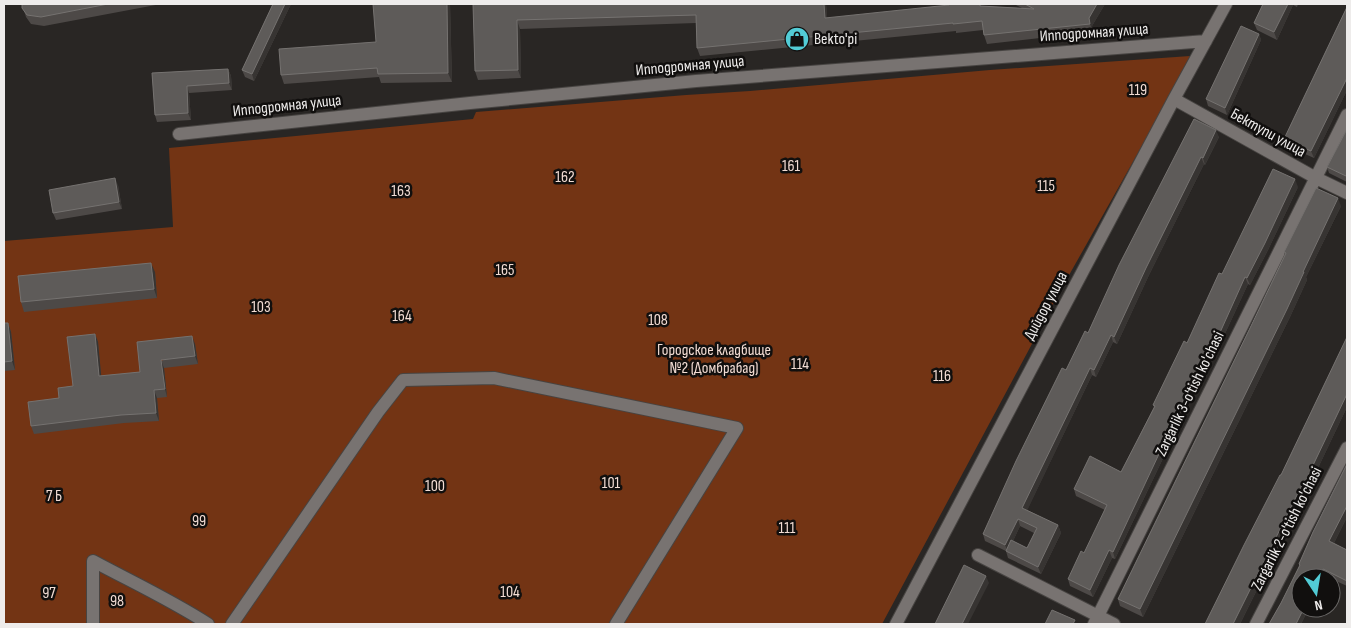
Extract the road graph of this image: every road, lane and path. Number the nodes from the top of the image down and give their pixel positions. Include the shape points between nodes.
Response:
1 (1226, 4) edge
2 (1206, 41) junction
3 (1174, 99) junction
4 (1347, 115) edge
5 (179, 134) dead end
6 (1316, 178) junction
7 (1347, 193) edge
8 (1347, 448) edge
9 (978, 555) dead end
10 (1096, 620) edge
11 (93, 624) edge
12 (208, 624) edge
13 (232, 624) edge
14 (616, 624) edge
15 (896, 624) edge
16 (1114, 624) edge
17 (1256, 624) edge

1 - 2 street, Дийдор улица
2 - 3 street, Дийдор улица
2 - 5 street, Ипподромная улица via 696,81
3 - 6 street, Бектупи улица
3 - 15 street, Дийдор улица
4 - 6 street, Zargarlik 3-o'tish ko'chasi
6 - 7 street, Бектупи улица
6 - 10 street, Zargarlik 3-o'tish ko'chasi
8 - 17 street, Zargarlik 2-o'tish ko'chasi
9 - 10 street
10 - 16 street
11 - 12 street via 94,561 179,605
13 - 14 street via 403,380 494,378 737,428

